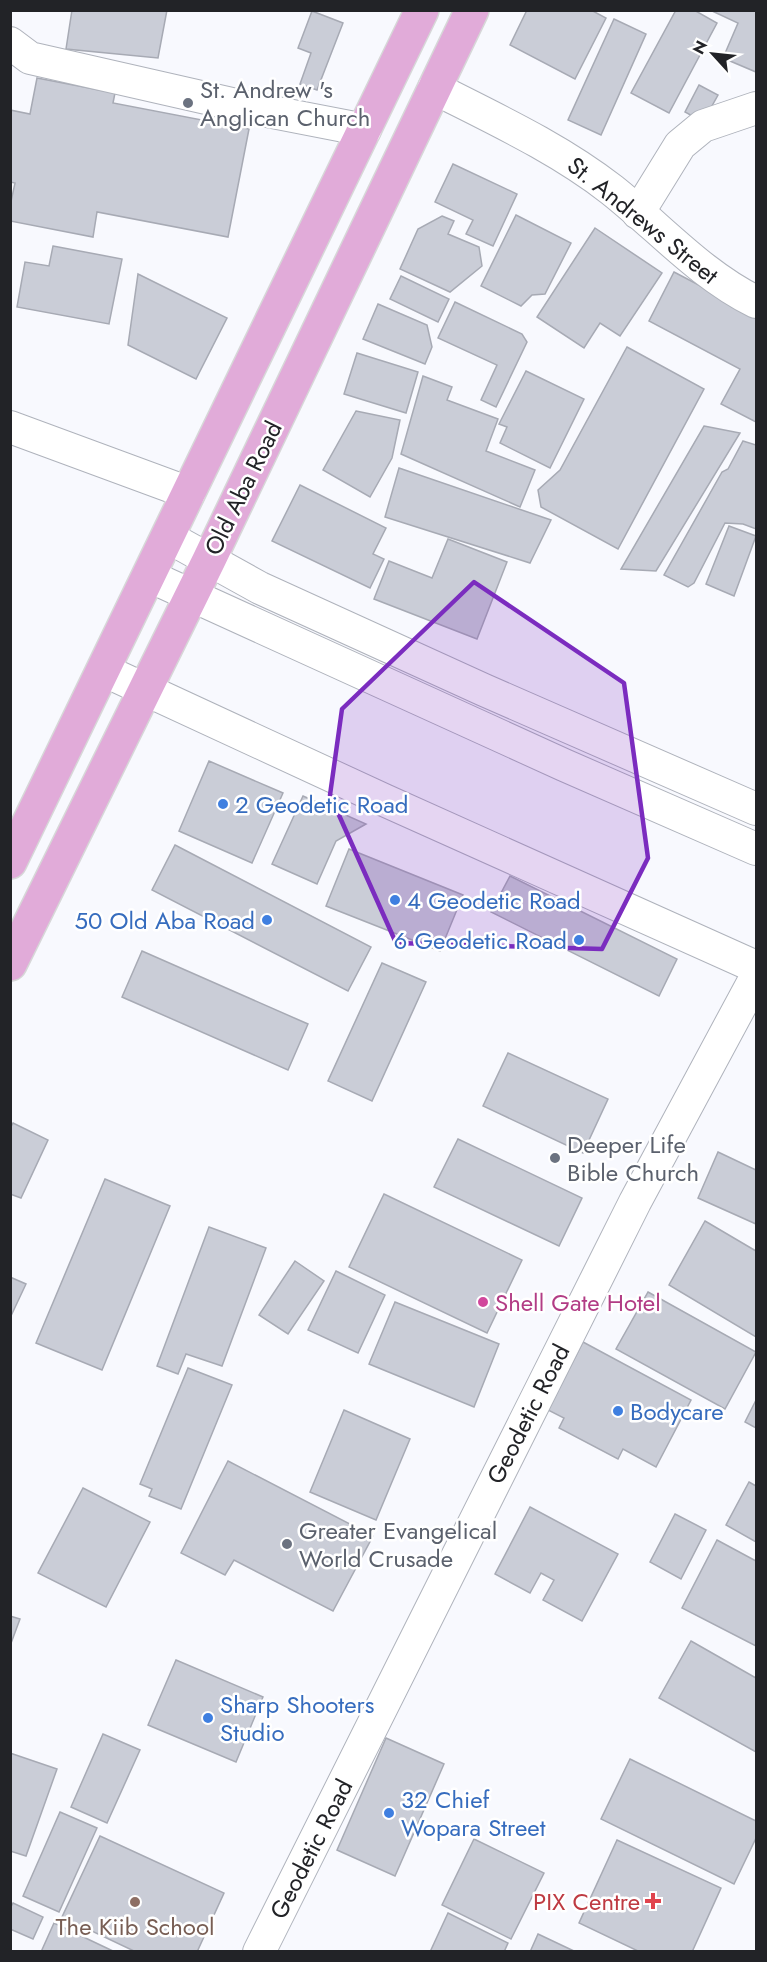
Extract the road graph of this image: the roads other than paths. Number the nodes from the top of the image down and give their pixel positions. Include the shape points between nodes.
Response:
1 (422, 10) edge
2 (472, 10) edge
3 (10, 43) edge
4 (434, 88) junction
5 (756, 108) edge
6 (364, 130) junction
7 (638, 213) junction
8 (756, 302) edge
9 (10, 427) edge
10 (189, 493) junction
11 (168, 537) junction
12 (209, 560) junction
13 (149, 576) junction
14 (191, 595) junction
15 (103, 670) junction
16 (144, 689) junction
17 (756, 809) edge
18 (756, 849) edge
19 (10, 862) edge
20 (10, 964) edge
21 (756, 967) edge
22 (756, 978) edge
23 (270, 1948) edge

1 - 6 main road, Old Aba Road
2 - 4 main road, Old Aba Road
3 - 6 street via 30,58
4 - 7 street, St. Andrews Street via 557,152
4 - 12 main road, Old Aba Road
5 - 7 street via 703,126 680,145
6 - 10 main road, Old Aba Road
7 - 8 street, St. Andrews Street via 704,271
9 - 10 street
10 - 11 main road, Old Aba Road
11 - 12 street
11 - 13 main road, Old Aba Road
12 - 14 main road, Old Aba Road
12 - 17 street via 260,588 484,690
13 - 14 street
13 - 15 main road, Old Aba Road
14 - 16 main road, Old Aba Road
14 - 18 street
15 - 16 street
15 - 19 main road, Old Aba Road
16 - 20 main road, Old Aba Road
16 - 21 street
22 - 23 street, Geodetic Road via 634,1202

